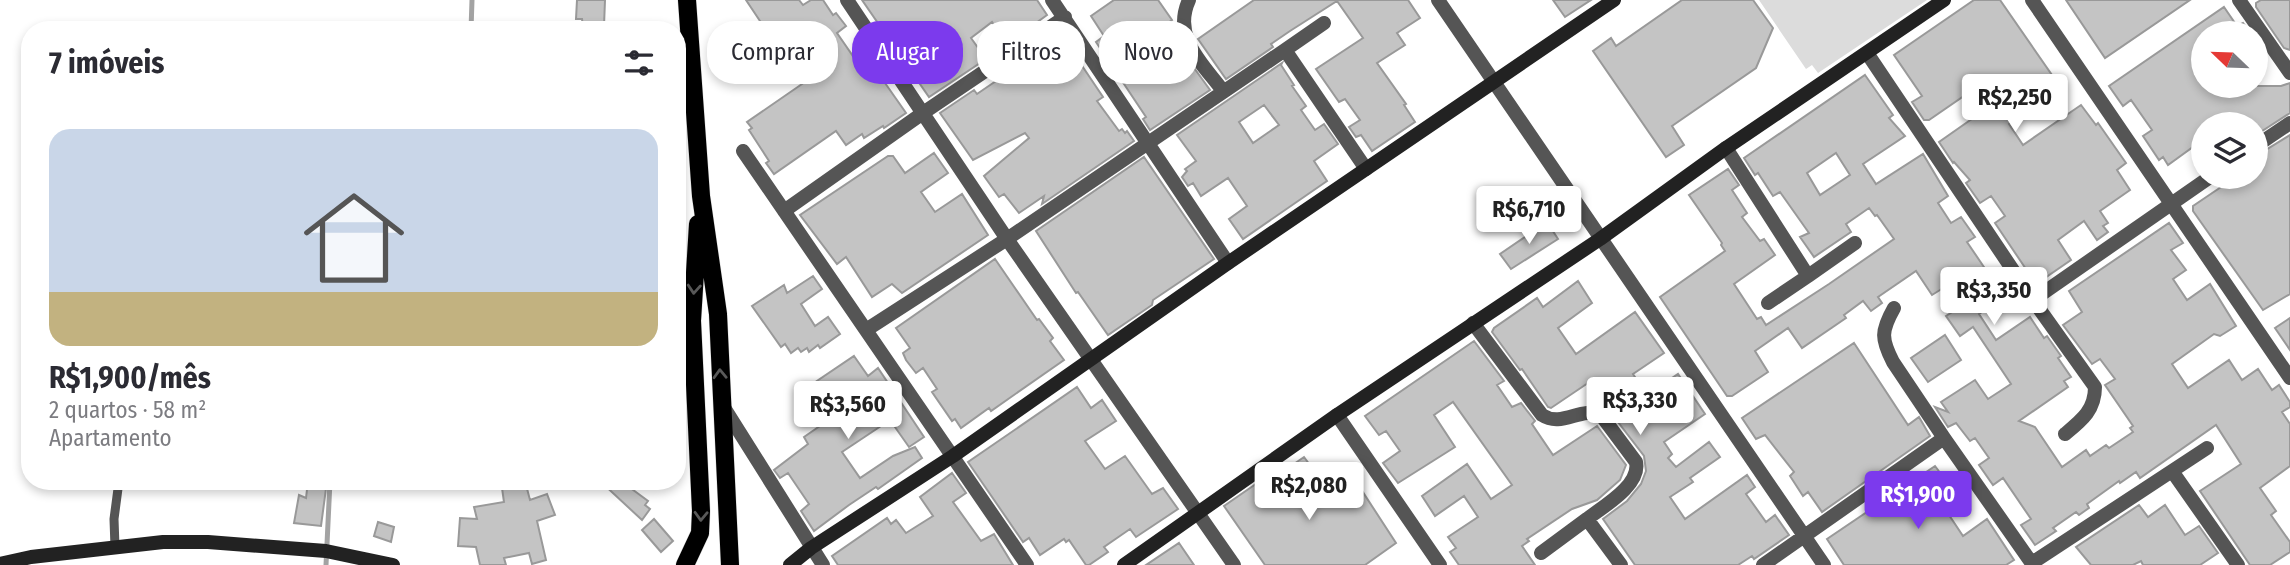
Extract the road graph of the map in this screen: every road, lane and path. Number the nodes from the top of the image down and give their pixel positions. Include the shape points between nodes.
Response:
1 (687, 0) edge
2 (847, 0) edge
3 (1052, 0) edge
4 (1189, 0) edge
5 (1438, 0) edge
6 (1614, 0) edge
7 (1944, 0) edge
8 (2032, 0) edge
9 (2239, 0) edge
10 (1065, 18) junction
11 (1324, 23) dead end
12 (1285, 50) junction
13 (1867, 53) junction
14 (2290, 73) edge
15 (1495, 83) junction
16 (1223, 91) junction
17 (923, 113) junction
18 (2290, 123) edge
19 (2268, 138) edge
20 (1149, 144) junction
21 (1726, 148) junction
22 (743, 151) dead end
23 (1366, 169) junction
24 (2191, 189) edge
25 (701, 196) junction
26 (2171, 202) junction
27 (784, 211) junction
28 (1007, 239) junction
29 (1600, 239) junction
30 (1855, 243) dead end
31 (1228, 263) junction
32 (1808, 276) junction
33 (2033, 300) junction
34 (1768, 303) dead end
35 (1894, 308) dead end
36 (1473, 323) junction
37 (866, 330) junction
38 (1091, 360) junction
39 (2290, 378) edge
40 (721, 404) junction
41 (1338, 415) junction
42 (2065, 434) dead end
43 (1944, 438) junction
44 (2207, 448) dead end
45 (953, 456) junction
46 (2172, 471) junction
47 (118, 490) edge
48 (1198, 513) junction
49 (1587, 519) junction
50 (1804, 538) junction
51 (115, 547) junction
52 (811, 548) junction
53 (1541, 553) dead end
54 (0, 564) edge
55 (2032, 564) edge
56 (393, 565) edge
57 (685, 565) edge
58 (730, 565) edge
59 (790, 565) edge
60 (823, 565) edge
61 (1027, 565) edge
62 (1124, 565) edge
63 (1234, 565) edge
64 (1440, 565) edge
65 (1621, 565) edge
66 (1763, 565) edge
67 (1824, 565) edge
68 (2238, 565) edge

1 - 25 main road
2 - 17 street
3 - 10 street
4 - 16 street via 1183,16 1186,39
5 - 15 street
6 - 15 street
7 - 13 street
8 - 26 street
9 - 14 street
10 - 17 street
10 - 20 street
11 - 12 street
12 - 16 street
12 - 23 street
13 - 21 street
13 - 33 street
15 - 23 street
15 - 29 street
16 - 20 street
17 - 27 street
17 - 28 street
18 - 19 street
20 - 28 street
20 - 31 street
21 - 29 street
21 - 32 street
22 - 27 street
23 - 31 street
24 - 26 street
40 -> 25 main road via 718,314
25 -> 57 main road via 692,321 701,511 700,533
26 - 33 street
26 - 39 street
27 - 37 street
28 - 37 street
28 - 38 street
29 - 36 street
29 - 50 street
30 - 32 street
31 - 38 street
32 - 34 street
33 - 42 street via 2095,387 2095,402 2087,415
35 - 43 street via 1883,335 1886,349
36 - 41 street
36 - 49 street via 1542,415 1551,420 1587,411 1601,415 1636,462 1633,481
37 - 45 street
38 - 45 street
38 - 48 street
40 - 52 street
40 - 58 main road
41 - 48 street
41 - 64 street
43 - 50 street
43 - 55 street
44 - 46 street
45 - 52 street
45 - 61 street
46 - 55 street
46 - 68 street
47 - 51 lane
48 - 62 street
48 - 63 street
49 - 53 street
49 - 65 street
50 - 66 street
50 - 67 street
51 - 54 street
51 - 56 street via 208,542 326,551
52 - 59 street
52 - 60 street

